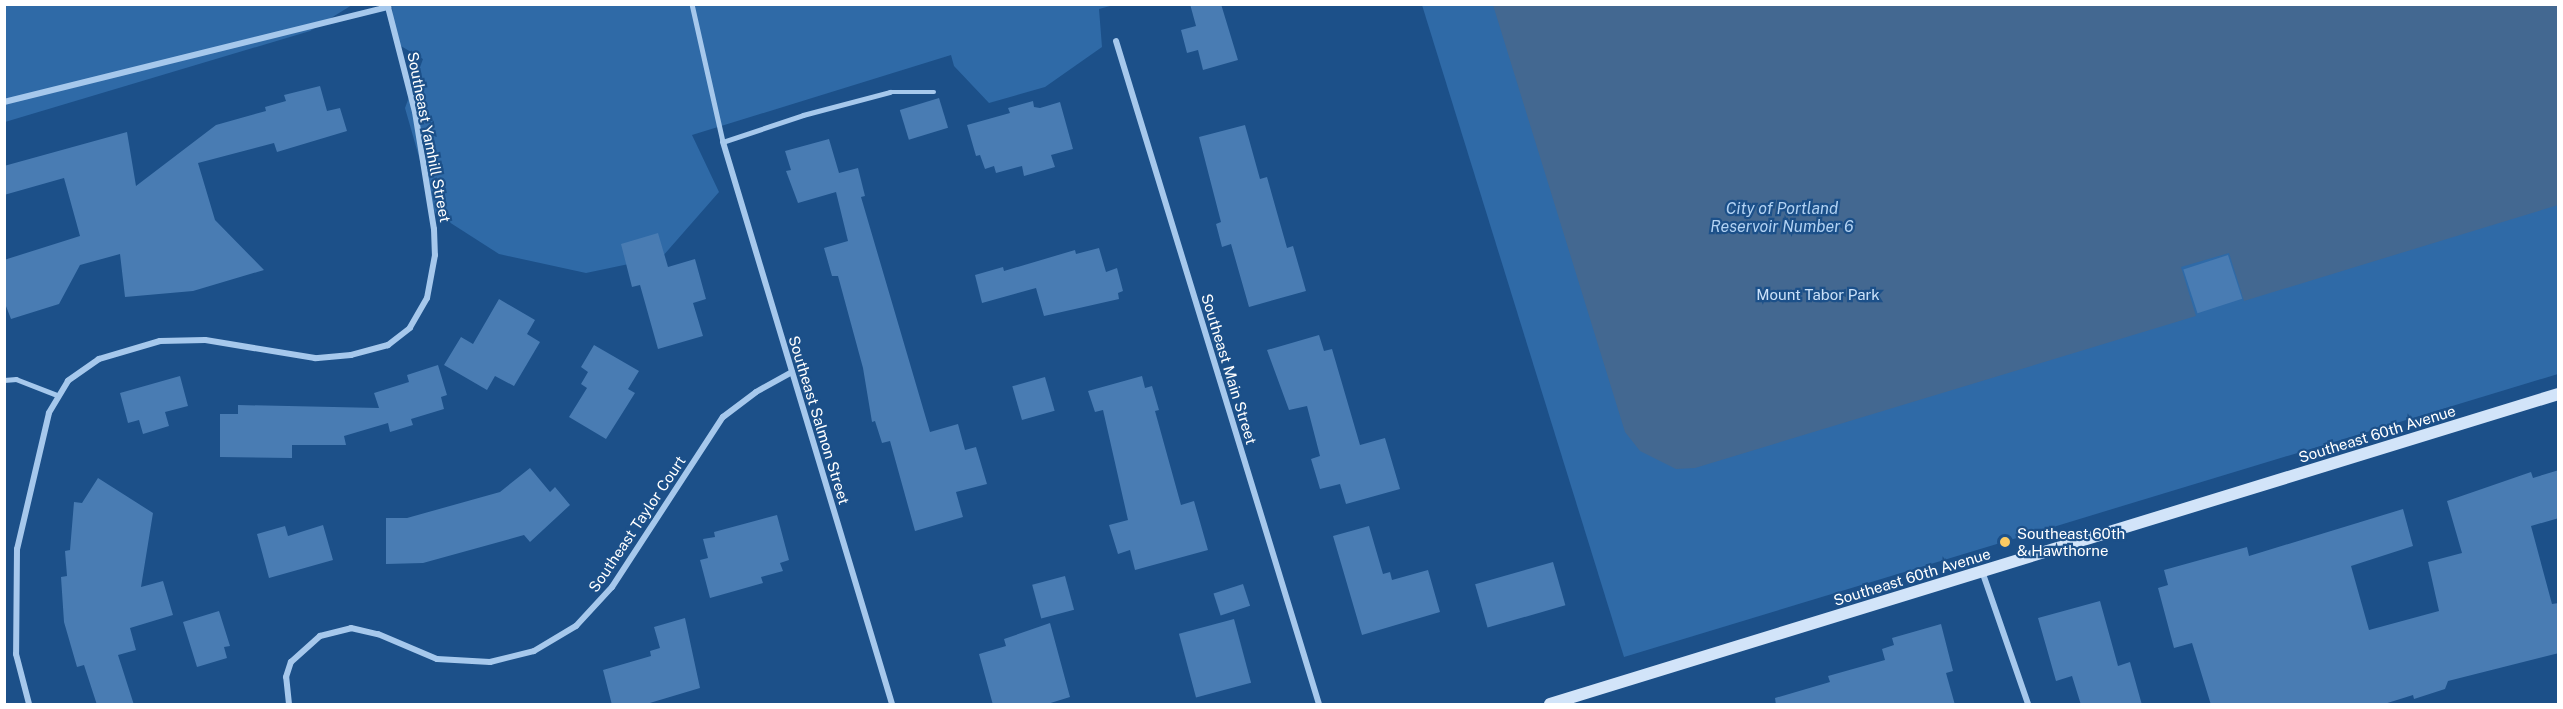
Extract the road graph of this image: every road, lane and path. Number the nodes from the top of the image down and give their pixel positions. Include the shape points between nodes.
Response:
1 (692, 4) edge
2 (389, 6) edge
3 (1116, 41) dead end
4 (934, 92) dead end
5 (4, 102) edge
6 (723, 142) junction
7 (792, 372) junction
8 (4, 380) edge
9 (2559, 394) edge
10 (57, 395) junction
11 (1982, 571) junction
12 (29, 705) edge
13 (289, 705) edge
14 (892, 705) edge
15 (1319, 705) edge
16 (1550, 705) edge
17 (2028, 705) edge

1 - 6 lane
2 - 5 street, Southeast Yamhill Street
2 - 10 street, Southeast Yamhill Street via 415,112 434,229 427,298 410,328 388,345 332,358 205,340 160,341 99,360 80,370
3 - 15 street, Southeast Main Street
4 - 6 lane via 890,92
6 - 7 street, Southeast Salmon Street
7 - 13 street, Southeast Taylor Court via 723,417 612,587 576,626 534,651 490,662 437,659 378,634 351,628 320,636 291,662 286,677
7 - 14 street, Southeast Salmon Street
8 - 10 lane via 16,379
9 - 11 main road, Southeast 60th Avenue
10 - 12 street, Southeast Yamhill Street via 17,549 16,654
11 - 16 main road, Southeast 60th Avenue
11 - 17 street

